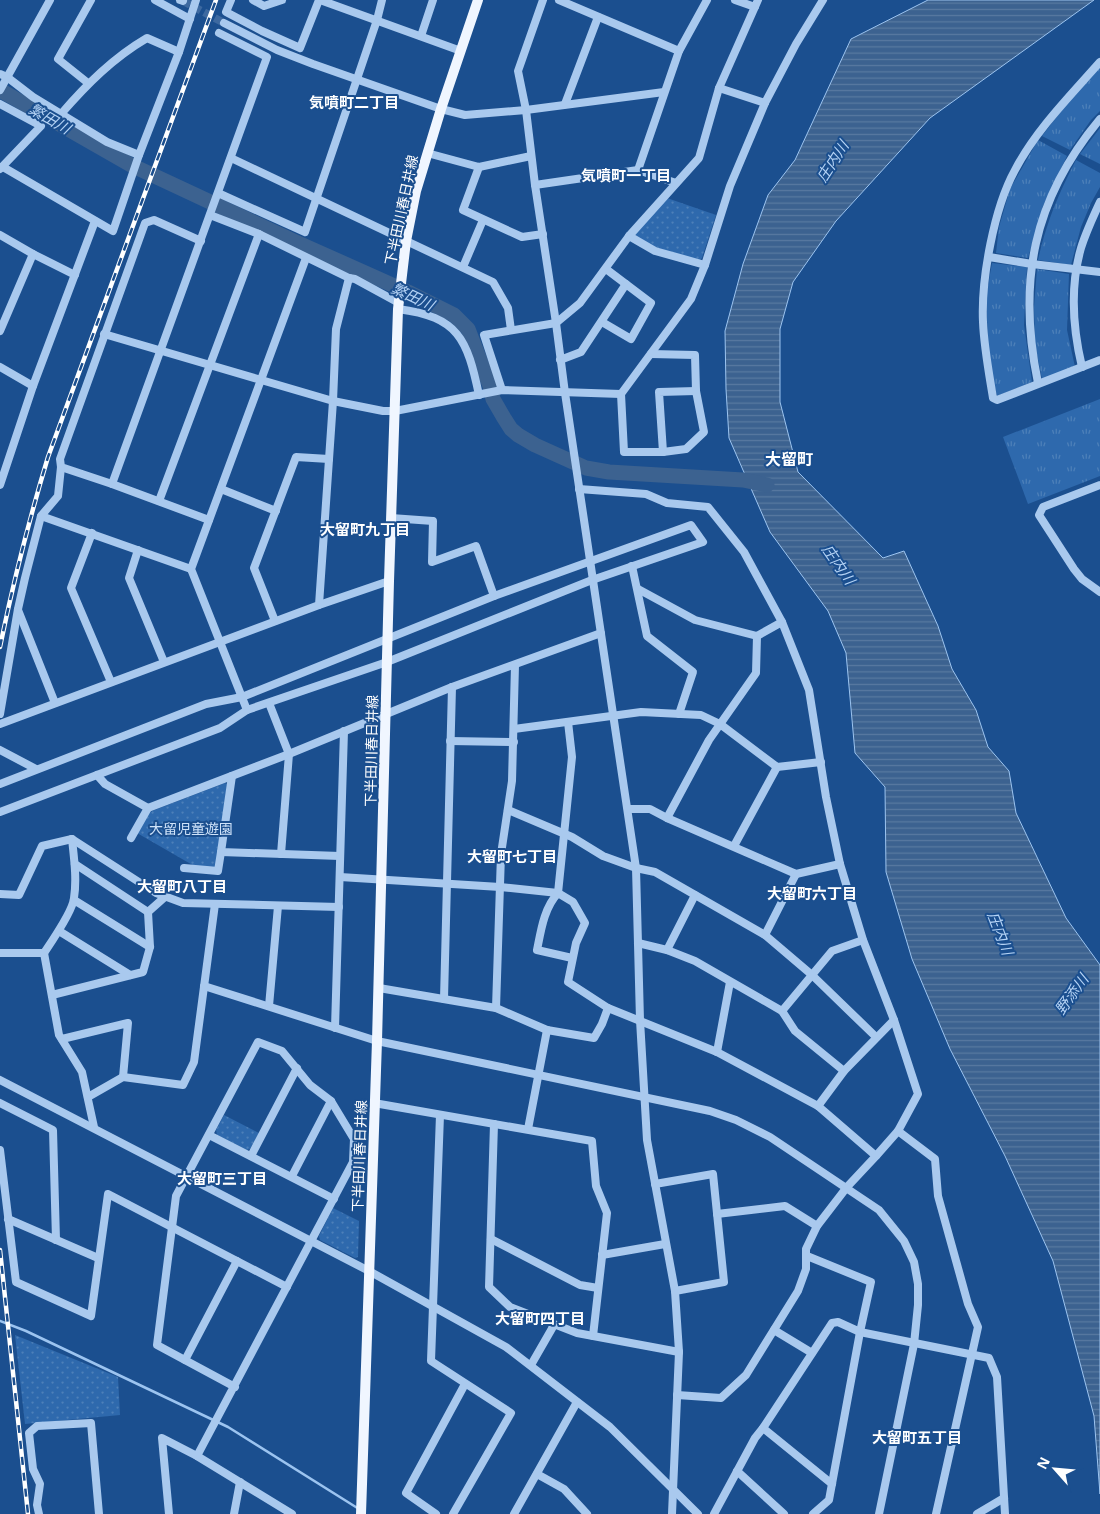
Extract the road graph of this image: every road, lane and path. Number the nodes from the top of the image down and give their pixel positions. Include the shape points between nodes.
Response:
1 (50, 0) edge
2 (91, 0) edge
3 (155, 0) edge
4 (196, 0) edge
5 (230, 0) edge
6 (253, 0) edge
7 (282, 0) edge
8 (319, 0) edge
9 (382, 0) edge
10 (433, 0) edge
11 (478, 0) edge
12 (543, 0) edge
13 (559, 0) edge
14 (707, 0) edge
15 (734, 0) edge
16 (823, 0) edge
17 (757, 3) edge
18 (598, 17) junction
19 (190, 19) junction
20 (377, 20) junction
21 (224, 23) tunnel mouth
22 (219, 33) tunnel mouth
23 (421, 36) junction
24 (460, 51) junction
25 (679, 51) junction
26 (178, 52) junction
27 (1100, 62) edge
28 (3, 76) edge
29 (357, 80) junction
30 (88, 83) junction
31 (719, 88) junction
32 (0, 90) edge
33 (664, 92) junction
34 (765, 103) junction
35 (0, 104) edge
36 (565, 104) junction
37 (441, 109) junction
38 (526, 110) junction
39 (61, 114) junction
40 (1100, 119) edge
41 (427, 153) junction
42 (139, 155) junction
43 (531, 156) junction
44 (231, 158) junction
45 (479, 167) junction
46 (1, 168) edge
47 (638, 170) junction
48 (676, 183) junction
49 (535, 185) junction
50 (218, 194) junction
51 (316, 198) junction
52 (1100, 202) edge
53 (211, 215) junction
54 (483, 220) junction
55 (95, 221) junction
56 (259, 234) junction
57 (543, 234) junction
58 (0, 235) edge
59 (629, 236) junction
60 (201, 241) junction
61 (406, 241) junction
62 (33, 254) junction
63 (989, 257) junction
64 (306, 258) junction
65 (704, 264) junction
66 (1032, 264) junction
67 (463, 268) junction
68 (606, 268) junction
69 (1077, 269) junction
70 (1100, 272) edge
71 (75, 275) junction
72 (349, 278) junction
73 (626, 284) junction
74 (399, 305) junction
75 (602, 322) junction
76 (556, 323) junction
77 (511, 330) junction
78 (0, 331) edge
79 (104, 334) junction
80 (161, 350) junction
81 (650, 354) junction
82 (560, 360) junction
83 (1100, 360) edge
84 (210, 365) junction
85 (0, 367) edge
86 (1082, 367) junction
87 (261, 380) junction
88 (1038, 383) junction
89 (33, 386) junction
90 (502, 390) junction
91 (696, 391) junction
92 (565, 393) junction
93 (479, 394) junction
94 (621, 394) junction
95 (333, 401) junction
96 (395, 411) junction
97 (663, 452) junction
98 (329, 459) junction
99 (61, 467) junction
100 (112, 484) junction
101 (0, 485) edge
102 (1100, 485) edge
103 (221, 488) junction
104 (579, 489) junction
105 (160, 501) junction
106 (276, 511) junction
107 (41, 516) junction
108 (391, 518) junction
109 (209, 520) junction
110 (92, 533) junction
111 (138, 550) junction
112 (590, 562) junction
113 (632, 566) junction
114 (191, 569) junction
115 (592, 580) junction
116 (389, 581) junction
117 (638, 589) junction
118 (1100, 592) edge
119 (494, 596) junction
120 (319, 605) junction
121 (18, 610) junction
122 (275, 621) junction
123 (782, 622) junction
124 (601, 633) junction
125 (757, 636) junction
126 (387, 638) junction
127 (220, 642) junction
128 (164, 662) junction
129 (386, 662) junction
130 (516, 665) junction
131 (112, 682) junction
132 (452, 687) junction
133 (242, 697) junction
134 (55, 703) junction
135 (269, 703) junction
136 (246, 710) junction
137 (386, 713) junction
138 (0, 714) edge
139 (679, 714) junction
140 (614, 716) junction
141 (568, 722) junction
142 (0, 724) edge
143 (720, 724) junction
144 (514, 729) junction
145 (344, 731) junction
146 (450, 740) junction
147 (514, 742) junction
148 (0, 750) edge
149 (289, 754) junction
150 (821, 762) junction
151 (777, 767) junction
152 (36, 769) junction
153 (97, 775) junction
154 (232, 776) junction
155 (0, 784) edge
156 (148, 808) junction
157 (628, 809) junction
158 (508, 810) junction
159 (0, 812) edge
160 (667, 818) junction
161 (565, 834) junction
162 (131, 838) dead end
163 (72, 839) junction
164 (734, 846) junction
165 (221, 852) junction
166 (281, 854) junction
167 (340, 856) junction
168 (74, 864) junction
169 (840, 864) junction
170 (184, 868) dead end
171 (636, 868) junction
172 (796, 874) junction
173 (340, 877) junction
174 (381, 879) junction
175 (447, 883) junction
176 (500, 887) junction
177 (558, 893) junction
178 (0, 894) edge
179 (695, 895) junction
180 (166, 896) junction
181 (74, 900) junction
182 (215, 904) junction
183 (278, 906) junction
184 (339, 907) junction
185 (148, 912) junction
186 (59, 931) junction
187 (764, 935) junction
188 (863, 940) junction
189 (638, 944) junction
190 (150, 947) junction
191 (668, 950) junction
192 (0, 953) edge
193 (44, 953) junction
194 (572, 958) junction
195 (130, 975) junction
196 (812, 975) junction
197 (730, 982) junction
198 (204, 986) junction
199 (379, 988) junction
200 (52, 995) junction
201 (444, 999) junction
202 (269, 1006) junction
203 (496, 1008) junction
204 (608, 1008) junction
205 (782, 1011) junction
206 (640, 1020) junction
207 (894, 1020) junction
208 (334, 1028) junction
209 (547, 1030) junction
210 (876, 1036) junction
211 (62, 1040) junction
212 (377, 1041) junction
213 (717, 1052) junction
214 (297, 1068) junction
215 (844, 1072) junction
216 (539, 1075) junction
217 (122, 1077) junction
218 (0, 1080) edge
219 (645, 1096) junction
220 (88, 1097) junction
221 (331, 1101) junction
222 (374, 1103) junction
223 (0, 1104) edge
224 (818, 1106) junction
225 (440, 1115) junction
226 (494, 1124) junction
227 (94, 1127) junction
228 (528, 1129) junction
229 (898, 1131) junction
230 (209, 1134) junction
231 (0, 1150) edge
232 (251, 1156) junction
233 (876, 1156) junction
234 (187, 1176) junction
235 (292, 1176) junction
236 (655, 1184) junction
237 (846, 1187) junction
238 (334, 1199) junction
239 (717, 1214) junction
240 (8, 1219) junction
241 (817, 1226) junction
242 (173, 1228) junction
243 (491, 1239) junction
244 (56, 1240) junction
245 (312, 1241) junction
246 (665, 1244) junction
247 (602, 1256) junction
248 (807, 1256) junction
249 (98, 1258) junction
250 (237, 1261) junction
251 (369, 1271) junction
252 (286, 1287) junction
253 (598, 1288) junction
254 (675, 1291) junction
255 (433, 1306) junction
256 (554, 1325) junction
257 (774, 1330) junction
258 (860, 1332) junction
259 (593, 1336) junction
260 (914, 1344) junction
261 (679, 1352) junction
262 (812, 1353) junction
263 (972, 1354) junction
264 (185, 1360) junction
265 (531, 1365) junction
266 (465, 1384) junction
267 (235, 1386) junction
268 (677, 1395) junction
269 (577, 1402) junction
270 (764, 1428) junction
271 (199, 1453) junction
272 (737, 1471) junction
273 (537, 1474) junction
274 (240, 1482) junction
275 (832, 1484) junction
276 (672, 1488) junction
277 (1004, 1498) junction
278 (39, 1514) edge
279 (99, 1514) edge
280 (169, 1514) edge
281 (234, 1514) edge
282 (292, 1514) edge
283 (362, 1514) edge
284 (436, 1514) edge
285 (453, 1514) edge
286 (514, 1514) edge
287 (586, 1514) edge
288 (672, 1514) edge
289 (698, 1514) edge
290 (714, 1514) edge
291 (784, 1514) edge
292 (813, 1514) edge
293 (879, 1514) edge
294 (936, 1514) edge
295 (977, 1514) edge
296 (1005, 1514) edge

1 - 28 street
2 - 30 street via 58,59
3 - 19 street
4 - 19 street
5 - 8 street via 226,12 300,48
6 - 7 street via 264,6
8 - 20 street
9 - 20 street
10 - 23 street
11 - 24 main road, 下半田川春日井線
12 - 38 street via 518,71
13 - 18 street
14 - 25 street
15 - 17 street
16 - 34 street
17 - 31 street
18 - 25 street
18 - 36 street
19 - 26 street
20 - 23 street
20 - 29 street
21 - 29 street via 277,50
22 - 44 street via 267,57
23 - 24 street
24 - 37 main road, 下半田川春日井線
25 - 33 street
26 - 30 street via 147,38 124,52
26 - 42 street
27 - 63 street via 1035,138 1015,170 1000,204
28 - 32 street
28 - 39 street
29 - 37 street
29 - 51 street
30 - 39 street
31 - 34 street
31 - 48 street via 699,158
33 - 36 street
33 - 47 street
34 - 65 street via 730,186
35 - 46 street via 41,126
36 - 38 street
37 - 38 street via 466,115
37 - 41 main road, 下半田川春日井線
38 - 43 street
39 - 42 street via 107,142
40 - 66 street via 1066,165 1052,192 1040,224
41 - 45 street
41 - 61 main road, 下半田川春日井線
42 - 55 street via 113,231
43 - 45 street
43 - 49 street
44 - 50 street
44 - 51 street
45 - 54 street via 463,210
46 - 55 street
47 - 48 street
47 - 49 street
48 - 59 street
49 - 57 street
50 - 51 street via 305,232
50 - 53 street
51 - 61 street
52 - 69 street via 1081,249
53 - 56 street
53 - 60 street
54 - 57 street via 522,237
54 - 67 street
55 - 71 street
56 - 64 street
56 - 84 street
57 - 76 street
58 - 62 street
59 - 65 street via 655,251
59 - 68 street
60 - 79 street via 154,220 145,223
60 - 80 street
61 - 67 street
61 - 74 main road, 下半田川春日井線
62 - 71 street
62 - 78 street
63 - 66 street
63 - 88 street via 983,322 993,398 997,400
64 - 72 street
64 - 87 street
65 - 81 street via 691,299
66 - 69 street
66 - 88 street via 1028,307
67 - 77 street via 493,282 508,308
68 - 73 street
68 - 76 street via 580,303
69 - 70 street
69 - 86 street via 1074,311
71 - 89 street
72 - 74 street
72 - 95 street via 336,329
73 - 75 street
73 - 75 street via 651,303 631,339
74 - 93 street via 447,323 461,337
74 - 96 main road, 下半田川春日井線
75 - 82 street via 581,352
76 - 77 street
76 - 82 street
77 - 90 street via 484,335
79 - 80 street
79 - 99 street via 60,458
80 - 84 street
80 - 100 street
81 - 91 street via 695,355
81 - 94 street
82 - 92 street
83 - 86 street
84 - 87 street
84 - 105 street
85 - 89 street
86 - 88 street
87 - 95 street
87 - 103 street
89 - 101 street
90 - 92 street
90 - 93 street
91 - 97 street via 704,432 686,449
91 - 97 street via 659,392
92 - 94 street
92 - 104 street
93 - 96 street
94 - 97 street via 624,452
95 - 96 street
95 - 98 street
96 - 108 main road, 下半田川春日井線
98 - 106 street via 296,457
98 - 120 street
99 - 100 street
99 - 107 street via 58,496
100 - 105 street
102 - 118 street via 1043,507 1039,515 1078,574
103 - 106 street
103 - 109 street
104 - 112 street
104 - 123 street via 646,494 667,503 708,508 744,552
105 - 109 street
106 - 122 street via 254,568
107 - 110 street
107 - 121 street
108 - 116 main road, 下半田川春日井線
108 - 119 street via 433,521 432,562 476,546
109 - 114 street
110 - 111 street
110 - 131 street via 71,588
111 - 114 street
111 - 128 street via 129,578
112 - 113 street via 692,525 703,542
112 - 115 street
112 - 119 street
113 - 115 street
113 - 117 street
114 - 127 street
115 - 124 street
115 - 129 street
116 - 120 street
116 - 126 main road, 下半田川春日井線
117 - 125 street via 695,620
117 - 139 street via 647,636 693,672
119 - 126 street
120 - 122 street
121 - 134 street
121 - 138 street
122 - 127 street
123 - 125 street
123 - 150 street via 809,690
124 - 130 street
124 - 140 street
125 - 143 street via 756,673
126 - 129 main road, 下半田川春日井線
126 - 133 street
127 - 128 street
127 - 133 street
128 - 131 street
129 - 135 street
129 - 137 main road, 下半田川春日井線
130 - 132 street
130 - 144 street
131 - 134 street
132 - 137 street
132 - 146 street
133 - 136 street
133 - 152 street via 206,704
134 - 142 street
135 - 136 street
135 - 149 street
136 - 153 street via 220,728
137 - 145 street
137 - 174 main road, 下半田川春日井線
139 - 140 street via 641,712
139 - 143 street via 701,715
140 - 141 street
140 - 157 street
141 - 144 street
141 - 161 street via 572,757
143 - 151 street
143 - 160 street
144 - 147 street
145 - 149 street
145 - 167 street
146 - 147 street
146 - 175 street
147 - 158 street
148 - 152 street
149 - 154 street
149 - 166 street
150 - 151 street
150 - 169 street
151 - 164 street
152 - 155 street
153 - 156 street via 105,784
153 - 159 street
154 - 156 street
154 - 165 street
156 - 162 street
157 - 160 street via 650,809
157 - 171 street
158 - 161 street
158 - 176 street via 500,854
160 - 164 street
161 - 171 street via 603,856
161 - 177 street
163 - 168 street
163 - 178 street via 42,846 19,895
163 - 180 street via 156,893
164 - 172 street
165 - 166 street
165 - 170 street via 218,871
166 - 167 street
167 - 173 street
168 - 181 street
168 - 185 street
169 - 172 street
169 - 188 street
171 - 179 street via 655,872
171 - 189 street
172 - 187 street
173 - 174 street
173 - 184 street
174 - 175 street
174 - 199 main road, 下半田川春日井線
175 - 176 street
175 - 201 street
176 - 177 street
176 - 203 street
177 - 194 street via 572,902 585,923
177 - 194 street via 543,920 537,950
179 - 187 street
179 - 191 street
180 - 182 street via 183,903
180 - 185 street
181 - 186 street
181 - 190 street
182 - 183 street
182 - 198 street
183 - 184 street
183 - 202 street
184 - 208 street
185 - 190 street
186 - 193 street
186 - 195 street
187 - 196 street
188 - 196 street via 832,951
188 - 207 street
189 - 191 street
189 - 206 street
190 - 195 street via 143,972
191 - 197 street via 695,961
192 - 193 street
193 - 200 street
194 - 204 street via 568,982
195 - 200 street
196 - 205 street
196 - 210 street
197 - 205 street
197 - 213 street
198 - 202 street
198 - 217 street via 194,1062 183,1085
199 - 201 street
199 - 212 main road, 下半田川春日井線
200 - 211 street
201 - 203 street
202 - 208 street
203 - 209 street
204 - 206 street
204 - 209 street via 594,1038
205 - 215 street via 794,1031
206 - 213 street
206 - 219 street
207 - 210 street
207 - 229 street via 918,1094
208 - 212 street
209 - 216 street
210 - 215 street
211 - 217 street via 128,1023
211 - 220 street via 82,1072
212 - 216 street
212 - 222 main road, 下半田川春日井線
213 - 224 street
214 - 221 street via 310,1085
214 - 230 street via 282,1051 258,1042
214 - 232 street
215 - 224 street
216 - 219 street
216 - 228 street
217 - 220 street
218 - 227 street
219 - 236 street via 647,1140
219 - 237 street via 736,1120 770,1136
220 - 227 street
221 - 235 street
221 - 238 street via 354,1140 353,1162
222 - 225 street
222 - 251 main road, 下半田川春日井線
223 - 244 street via 53,1130
224 - 233 street
225 - 226 street
225 - 255 street
226 - 228 street
226 - 243 street
227 - 234 street
228 - 247 street via 592,1141 596,1186 607,1213
229 - 233 street
229 - 263 street via 935,1160 938,1196 968,1304 978,1327
230 - 232 street
230 - 234 street
231 - 240 street
232 - 235 street
233 - 237 street
234 - 242 street via 176,1196
234 - 245 street
235 - 238 street
236 - 239 street via 713,1174
236 - 246 street
237 - 241 street
237 - 260 street via 879,1210 904,1241 914,1262 918,1284
238 - 245 street
239 - 241 street via 785,1206
239 - 254 street via 724,1282
240 - 244 street
240 - 249 street via 16,1282 91,1316
241 - 248 street via 806,1249
242 - 249 street via 108,1194
242 - 250 street
242 - 264 street via 157,1345
243 - 253 street via 580,1284
243 - 256 street via 490,1287 510,1307
244 - 249 street
245 - 251 street
245 - 252 street
246 - 247 street
246 - 254 street
247 - 253 street
248 - 257 street via 798,1291
248 - 258 street via 871,1282
250 - 252 street
250 - 264 street
251 - 255 street
251 - 283 main road, 下半田川春日井線
252 - 267 street
253 - 259 street
254 - 261 street
255 - 265 street via 506,1347
255 - 266 street via 431,1362
256 - 259 street
256 - 265 street
257 - 262 street
257 - 268 street via 746,1375 721,1398
258 - 260 street
258 - 262 street via 838,1322 832,1323
258 - 275 street
259 - 261 street
260 - 263 street
260 - 293 street
261 - 268 street
262 - 270 street
263 - 277 street via 989,1358 997,1377
263 - 294 street
264 - 267 street
265 - 269 street
266 - 284 street via 406,1494
266 - 285 street via 511,1413
267 - 271 street
268 - 276 street
269 - 273 street
269 - 276 street via 610,1428
270 - 272 street
270 - 275 street
271 - 274 street
271 - 280 street via 162,1438
272 - 290 street
272 - 291 street
273 - 286 street
273 - 287 street via 564,1489
274 - 281 street
274 - 282 street
275 - 292 street via 829,1500
276 - 288 street
276 - 289 street
277 - 295 street
277 - 296 street
278 - 279 street via 40,1484 33,1469 29,1433 37,1426 90,1423

